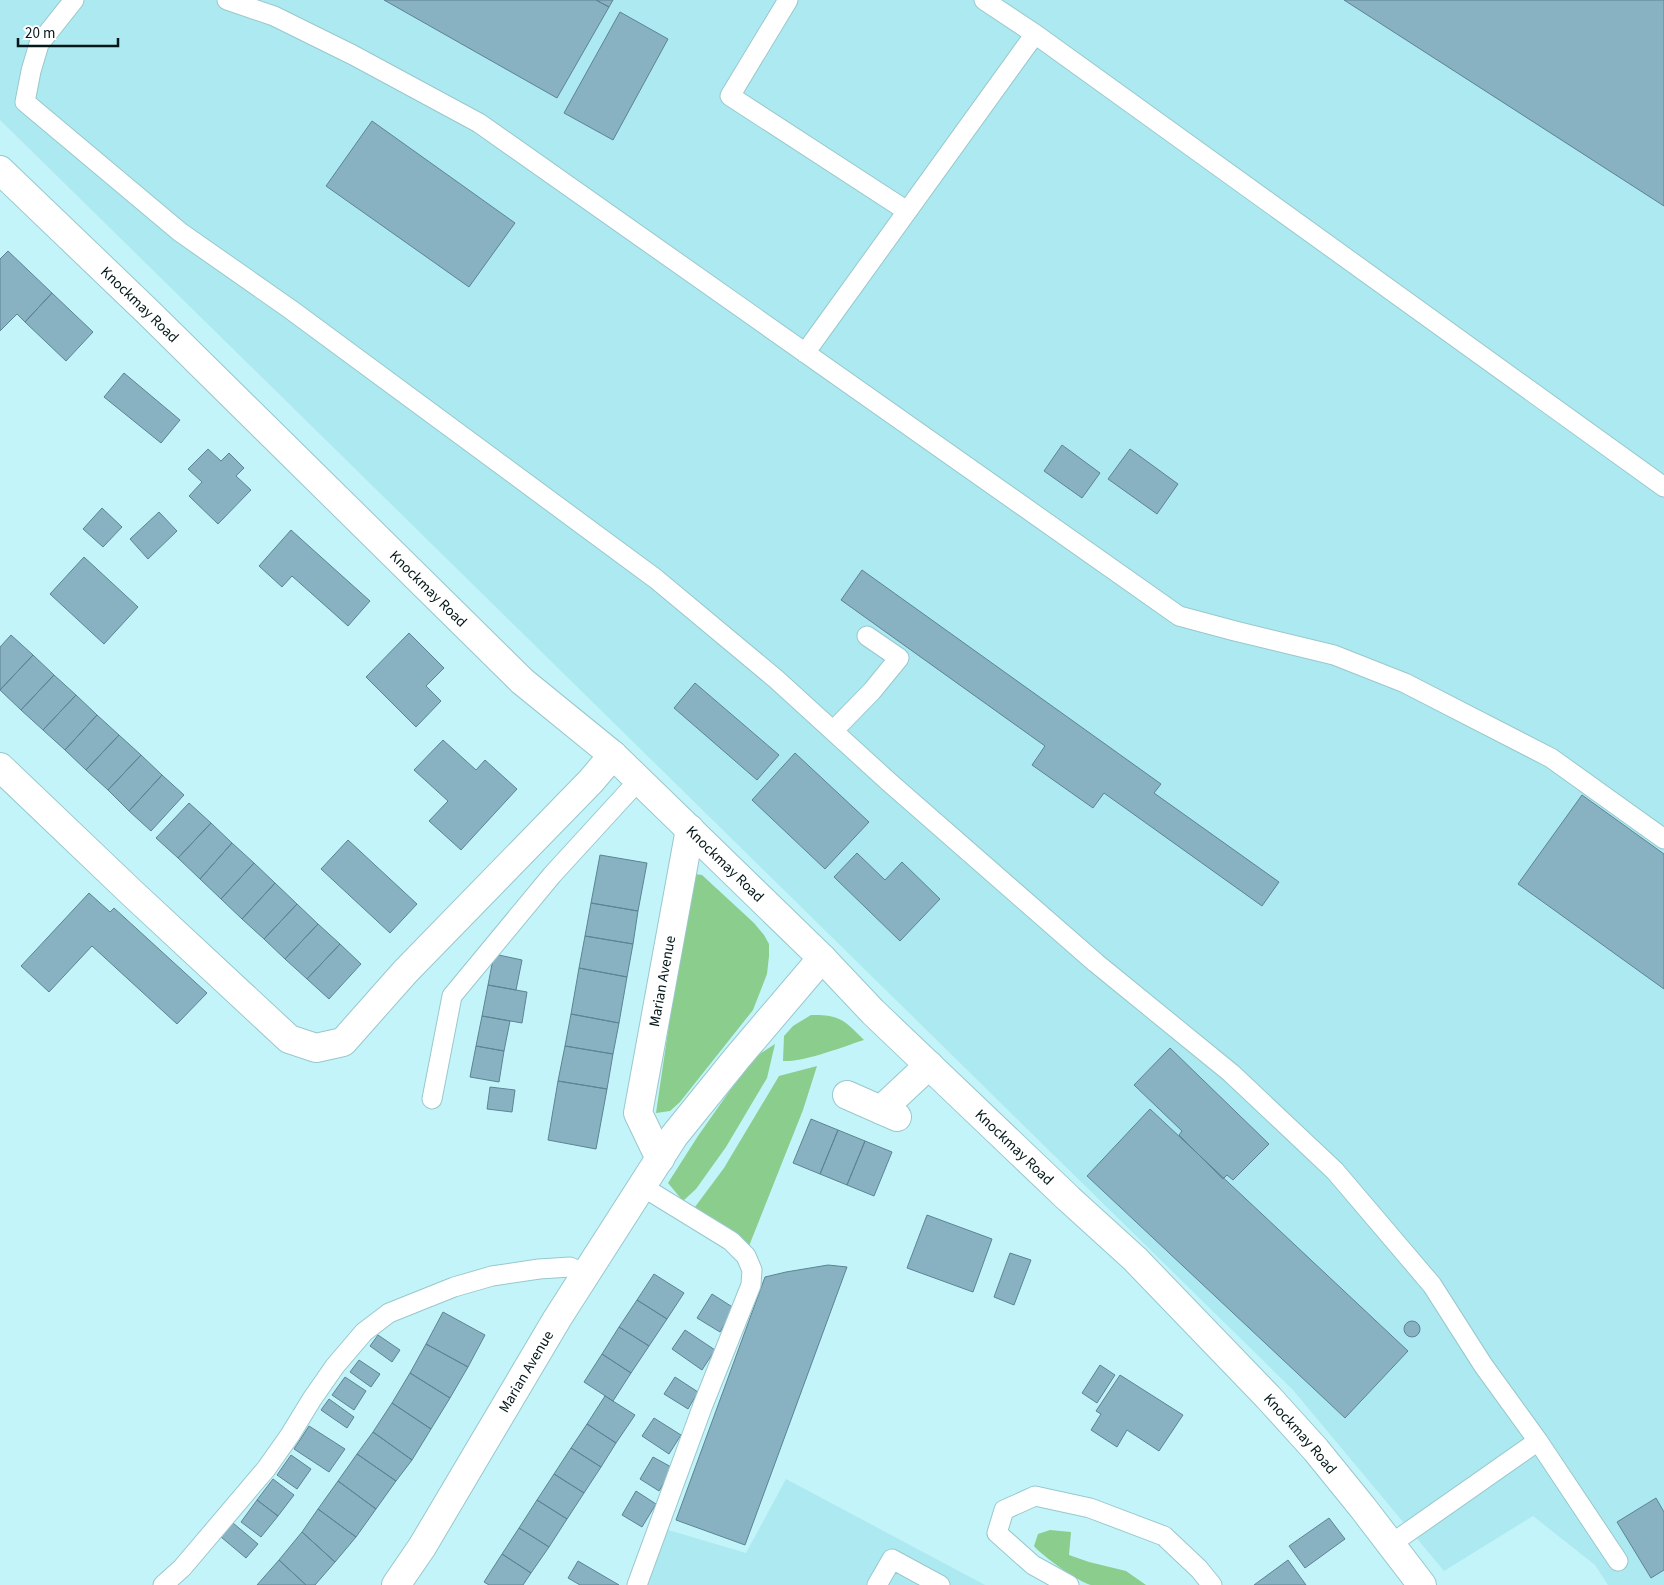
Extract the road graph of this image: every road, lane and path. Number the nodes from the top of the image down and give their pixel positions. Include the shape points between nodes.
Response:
1 (74, 0) edge
2 (227, 0) edge
3 (788, 0) edge
4 (984, 0) edge
5 (1035, 34) junction
6 (0, 170) edge
7 (907, 211) junction
8 (805, 352) junction
9 (1664, 487) edge
10 (867, 636) dead end
11 (833, 731) junction
12 (613, 756) junction
13 (0, 767) edge
14 (638, 781) junction
15 (690, 829) junction
16 (1664, 839) edge
17 (822, 958) junction
18 (929, 1065) junction
19 (847, 1095) dead end
20 (432, 1099) dead end
21 (660, 1159) junction
22 (643, 1187) junction
23 (586, 1274) junction
24 (1538, 1441) junction
25 (1391, 1544) junction
26 (1618, 1561) dead end
27 (163, 1585) edge
28 (396, 1585) edge
29 (637, 1585) edge
30 (878, 1585) edge
31 (940, 1585) edge
32 (1069, 1585) edge
33 (1212, 1585) edge
34 (1422, 1585) edge

1 - 11 lane via 39,44 30,72 26,102 180,232 290,309 656,579
2 - 8 lane via 274,16 479,123
3 - 7 lane via 730,96
4 - 5 lane
5 - 7 lane
5 - 9 lane
6 - 12 street, Knockmay Road via 522,681
7 - 8 lane
8 - 16 lane via 1179,616 1334,655 1405,683 1551,758
10 - 11 lane via 899,658
11 - 24 lane via 1096,963 1232,1073 1335,1171 1432,1285
12 - 13 street via 405,972 343,1042 316,1048 289,1039
12 - 14 street, Knockmay Road
14 - 15 street, Knockmay Road
14 - 20 lane via 552,875 452,996
15 - 17 street, Knockmay Road
15 - 21 street, Marian Avenue via 638,1113
17 - 18 street, Knockmay Road
17 - 21 street, Marian Avenue via 674,1136
18 - 19 street via 890,1113
18 - 25 street, Knockmay Road via 1134,1259 1268,1397 1316,1450
21 - 22 street, Marian Avenue
22 - 23 street, Marian Avenue
22 - 29 lane via 731,1241 746,1256 752,1270 751,1285
23 - 27 lane via 570,1267 492,1276 389,1313 358,1339 312,1399 266,1468 182,1568
23 - 28 street, Marian Avenue
24 - 25 lane
24 - 26 lane
25 - 34 street, Knockmay Road
30 - 31 lane via 892,1559
32 - 33 lane via 1033,1564 997,1532 1004,1510 1035,1496 1099,1512 1164,1536

